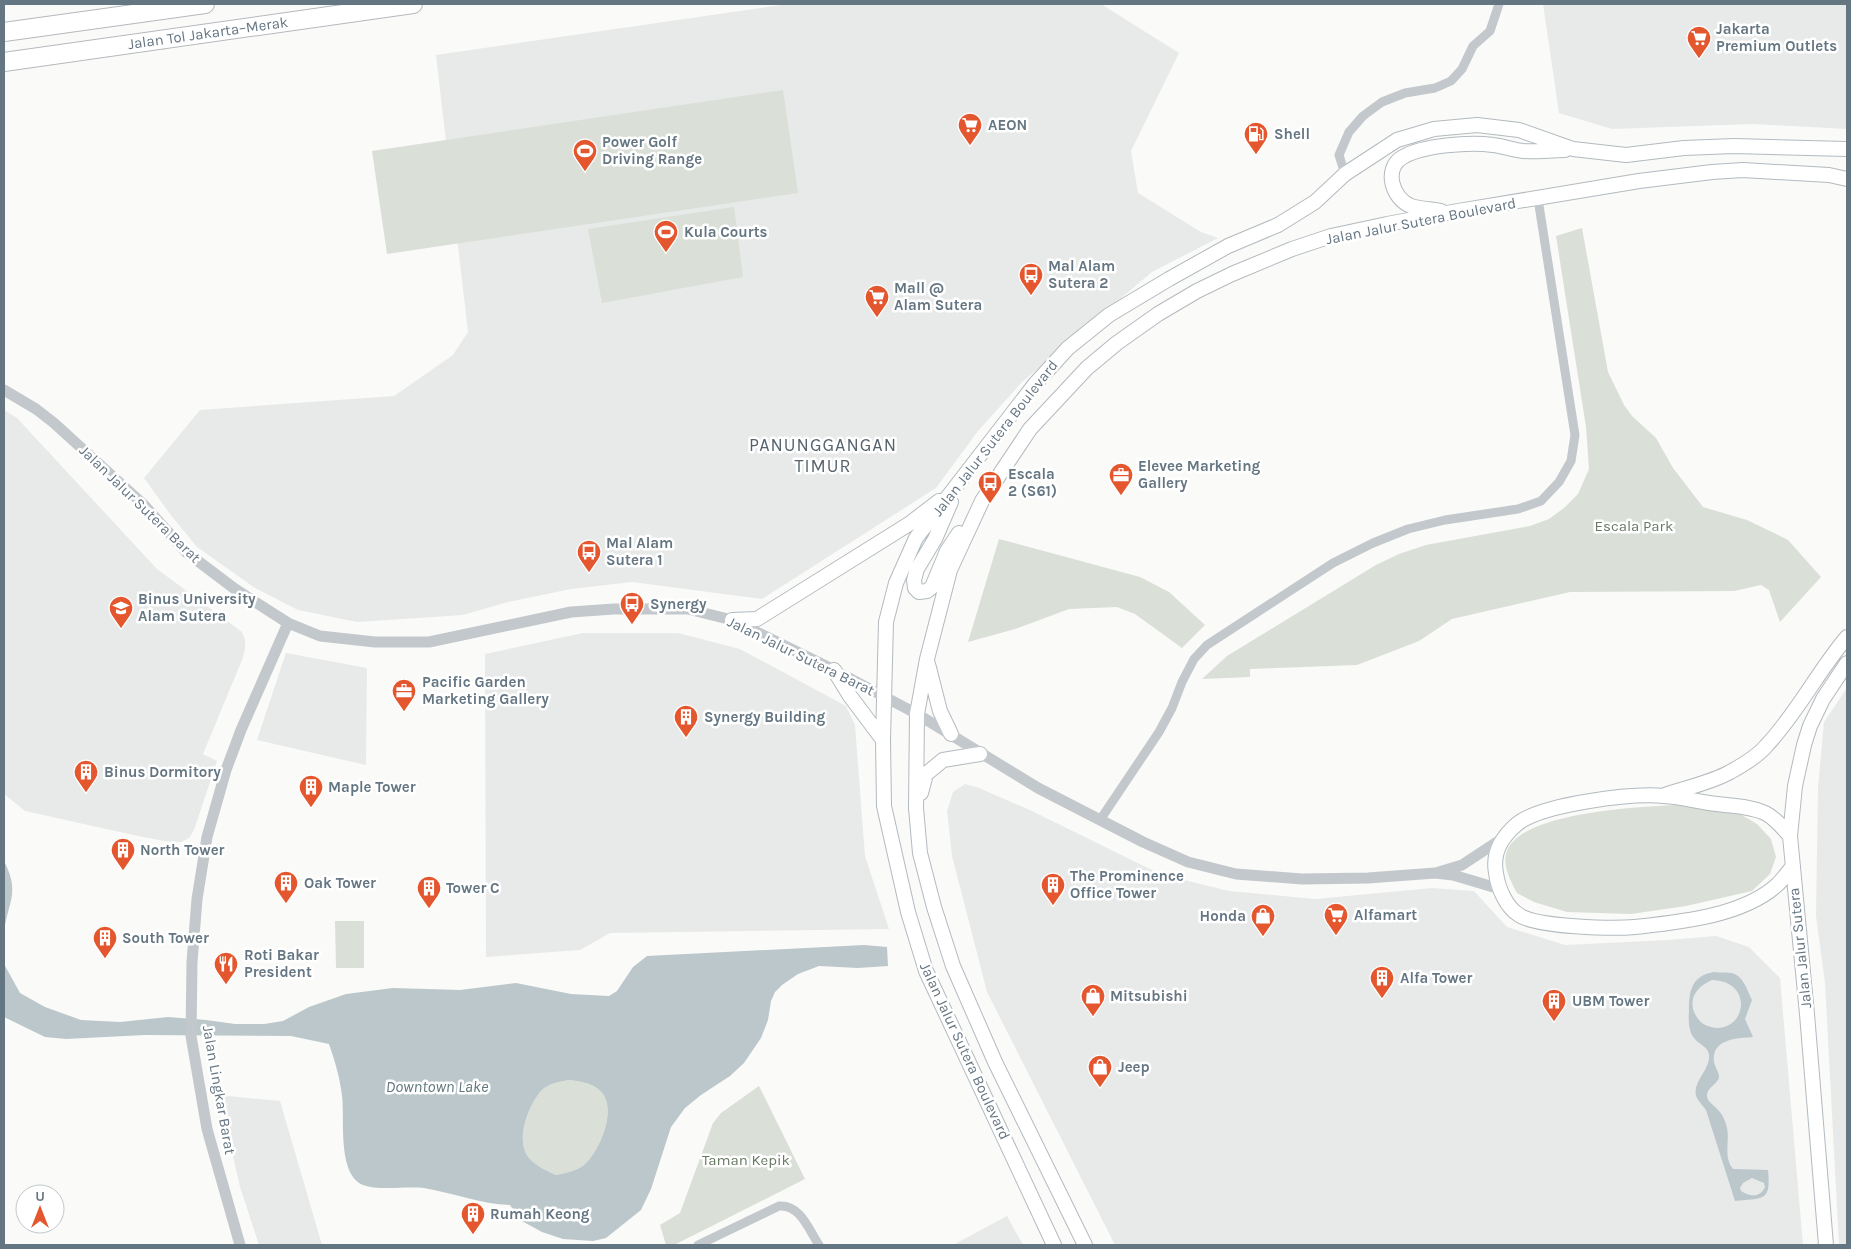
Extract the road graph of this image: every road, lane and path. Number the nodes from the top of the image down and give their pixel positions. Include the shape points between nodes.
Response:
1 (205, 4) edge
2 (413, 4) edge
3 (1499, 4) edge
4 (4, 32) edge
5 (4, 62) edge
6 (1573, 149) junction
7 (1847, 149) edge
8 (1344, 174) junction
9 (1847, 178) edge
10 (1538, 199) junction
11 (1452, 212) junction
12 (4, 390) edge
13 (958, 485) junction
14 (982, 500) junction
15 (732, 620) junction
16 (288, 623) junction
17 (1847, 638) edge
18 (927, 659) junction
19 (1847, 663) edge
20 (834, 670) junction
21 (885, 697) junction
22 (917, 714) junction
23 (951, 734) junction
24 (883, 740) junction
25 (980, 754) junction
26 (1664, 796) junction
27 (916, 808) junction
28 (1100, 820) junction
29 (1790, 836) junction
30 (1503, 838) junction
31 (1792, 866) junction
32 (1435, 873) junction
33 (1500, 890) junction
34 (240, 1245) edge
35 (698, 1245) edge
36 (819, 1245) edge
37 (1054, 1245) edge
38 (1085, 1245) edge
39 (1826, 1245) edge

1 - 4 highway, Jalan Tol Jakarta–Merak
2 - 5 highway, Jalan Tol Jakarta–Merak
3 - 8 street via 1490,31 1473,46 1462,69 1451,81 1382,102 1363,116 1349,132 1339,155
6 - 7 main road, Jalan Jalur Sutera Boulevard via 1626,155 1734,146
6 - 8 main road, Jalan Jalur Sutera Boulevard via 1519,130 1477,125 1434,129 1397,140
6 - 11 main road via 1524,151 1470,144 1444,146 1401,157 1393,168 1391,183 1397,195 1410,206
8 - 13 main road, Jalan Jalur Sutera Boulevard via 1315,202 1278,225 1228,246 1108,315 1068,348 1035,384
9 - 10 main road, Jalan Jalur Sutera Boulevard via 1743,170 1712,172
10 - 11 main road, Jalan Jalur Sutera Boulevard
10 - 28 street via 1575,435 1571,461 1560,482 1541,501 1518,509 1445,520 1408,529 1373,543 1333,563 1207,645 1194,659 1159,732
11 - 14 main road, Jalan Jalur Sutera Boulevard via 1331,236 1292,248 1197,291 1158,314 1086,368 1060,395 1030,429
12 - 16 street, Jalan Jalur Sutera Barat via 61,429 143,504 186,552
13 - 14 main road via 935,538 917,569 914,580 919,592 932,587 947,551
13 - 15 main road via 909,524 757,619
13 - 21 main road, Jalan Jalur Sutera Boulevard via 916,538 896,583 886,622
14 - 18 main road, Jalan Jalur Sutera Boulevard via 950,570
15 - 16 street, Jalan Jalur Sutera Barat via 688,609 614,608 571,612 430,642 375,642 320,636
15 - 20 street, Jalan Jalur Sutera Barat
16 - 34 street, Jalan Lingkar Barat via 241,730 207,837 192,962 191,1036 208,1129
17 - 26 main road via 1767,746 1729,773
18 - 22 main road, Jalan Jalur Sutera Boulevard
18 - 23 main road via 940,710
19 - 29 main road, Jalan Jalur Sutera via 1810,726 1795,786
20 - 21 street, Jalan Jalur Sutera Barat
20 - 24 main road
21 - 22 street, Jalan Jalur Sutera Barat
21 - 24 main road, Jalan Jalur Sutera Boulevard
22 - 23 street, Jalan Jalur Sutera Barat
22 - 27 main road, Jalan Jalur Sutera Boulevard
23 - 25 street, Jalan Jalur Sutera Barat
24 - 37 main road, Jalan Jalur Sutera Boulevard via 884,806 906,903 926,971
25 - 27 main road via 943,760 926,774
25 - 28 street, Jalan Jalur Sutera Barat
26 - 29 main road via 1752,809 1774,818
26 - 30 main road, Jalan Jalur Sutera Barat via 1609,798 1545,811 1518,823
27 - 38 main road, Jalan Jalur Sutera Boulevard via 920,853 953,966 995,1062
28 - 32 street, Jalan Jalur Sutera Barat via 1188,862 1236,874 1368,878
29 - 31 main road, Jalan Jalur Sutera
30 - 32 street, Jalan Jalur Sutera Barat via 1462,865
30 - 33 main road, Jalan Jalur Sutera Barat via 1496,853 1495,869
31 - 33 main road, Jalan Jalur Sutera Barat via 1777,884 1755,900 1730,909 1678,922 1611,928 1534,921 1520,916 1511,908
31 - 39 main road, Jalan Jalur Sutera
32 - 33 street, Jalan Jalur Sutera Barat via 1453,875
35 - 36 street via 787,1205 796,1209

